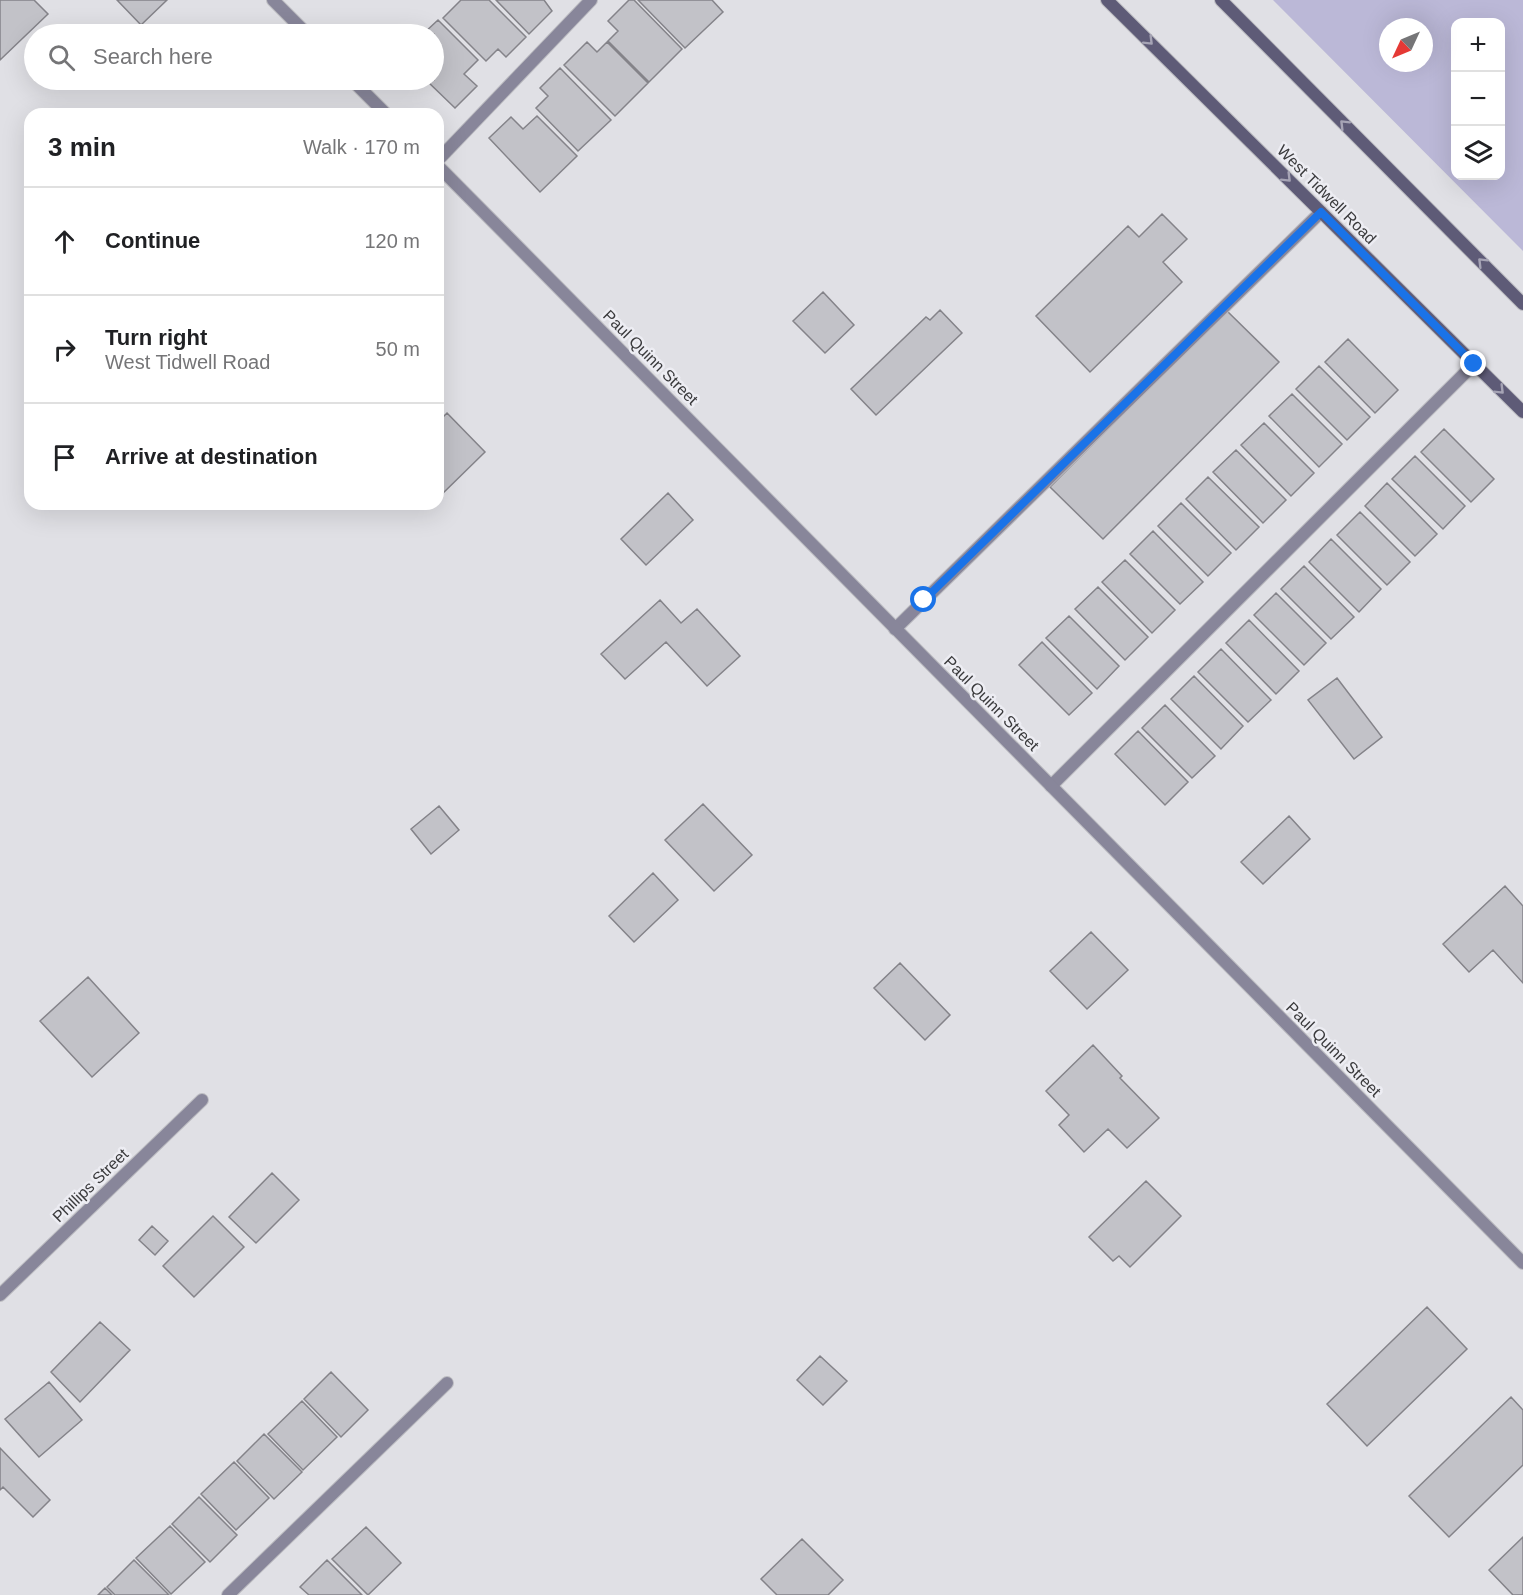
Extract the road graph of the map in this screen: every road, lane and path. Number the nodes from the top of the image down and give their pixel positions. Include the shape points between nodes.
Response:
1 (273, 0) edge
2 (591, 0) edge
3 (1107, 0) edge
4 (1221, 0) edge
5 (297, 24) edge
6 (362, 90) edge
7 (380, 108) edge
8 (444, 154) edge
9 (444, 172) edge
10 (1321, 212) junction
11 (1523, 304) edge
12 (1474, 364) junction
13 (1523, 412) edge
14 (895, 629) junction
15 (1051, 786) junction
16 (202, 1100) dead end
17 (1523, 1263) edge
18 (0, 1295) edge
19 (447, 1383) dead end
20 (228, 1595) edge

1 - 5 street
2 - 8 street
3 -> 10 main road, West Tidwell Road
11 -> 4 main road
6 - 7 street
9 - 14 street, Paul Quinn Street
10 - 12 main road, West Tidwell Road
10 - 14 street
12 -> 13 main road, West Tidwell Road
12 - 15 street
14 - 15 street, Paul Quinn Street
15 - 17 street, Paul Quinn Street
16 - 18 street, Phillips Street
19 - 20 street

